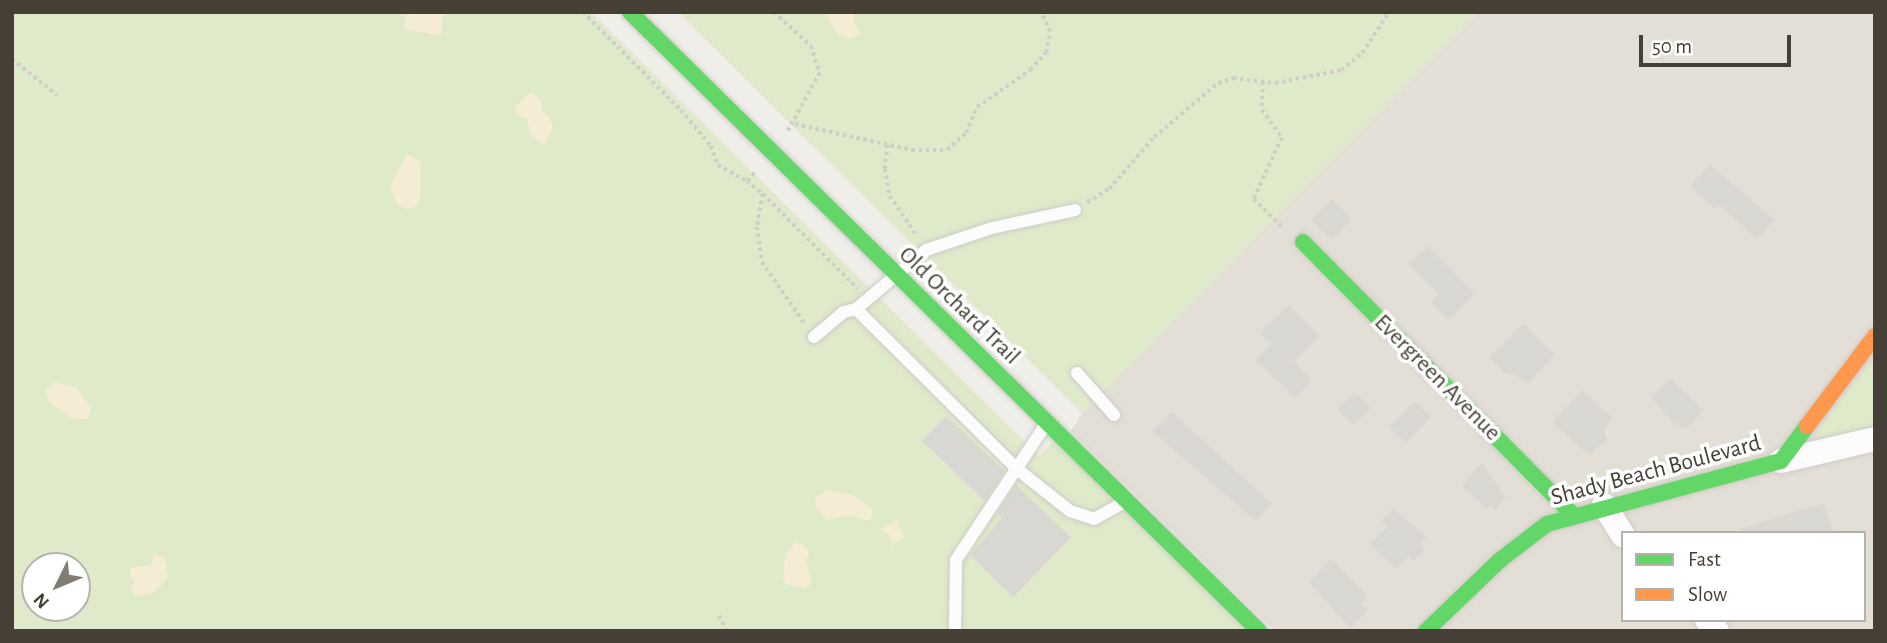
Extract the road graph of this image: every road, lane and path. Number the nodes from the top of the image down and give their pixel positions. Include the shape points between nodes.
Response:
1 (630, 12) edge
2 (1041, 12) edge
3 (1389, 12) edge
4 (12, 59) edge
5 (1263, 82) junction
6 (57, 94) dead end
7 (795, 124) dead end
8 (888, 145) junction
9 (747, 181) dead end
10 (762, 194) junction
11 (1075, 210) joint
12 (1303, 242) joint
13 (926, 250) junction
14 (895, 275) junction
15 (867, 299) junction
16 (856, 309) junction
17 (1875, 336) edge
18 (814, 337) joint
19 (1077, 373) dead end
20 (1114, 415) dead end
21 (1046, 424) junction
22 (1875, 439) edge
23 (1781, 461) junction
24 (1017, 470) junction
25 (1126, 501) junction
26 (1604, 505) junction
27 (1572, 514) junction
28 (1621, 533) edge
29 (719, 617) dead end
30 (727, 631) edge
31 (955, 631) edge
32 (1259, 631) edge
33 (1426, 631) edge

1 - 14 street, Old Orchard Trail
2 - 8 path via 1050,32 1046,53 1030,70 977,107 966,133 947,150
3 - 5 path via 1362,53 1341,70
4 - 6 path
5 - 11 path via 1233,78 1193,100 1109,189
5 - 12 path via 1262,110 1282,138 1254,199
7 - 8 path
8 - 13 path via 885,169 890,196
9 - 10 path
10 - 15 path
10 - 18 path via 757,227 762,262
11 - 13 lane via 992,228
12 - 27 street, Evergreen Avenue
13 - 14 lane
14 - 15 lane
14 - 21 street, Old Orchard Trail
15 - 16 lane
16 - 18 lane via 844,312
16 - 24 lane
17 - 23 street, Shady Beach Boulevard
19 - 20 lane
21 - 24 lane
21 - 25 street, Old Orchard Trail
22 - 23 street
23 - 26 street, Shady Beach Boulevard
24 - 25 lane via 1070,511 1094,519
24 - 31 lane via 956,560
25 - 32 street, Old Orchard Trail
26 - 27 street, Shady Beach Boulevard
26 - 28 street
27 - 33 street, Shady Beach Boulevard via 1527,537
29 - 30 path

